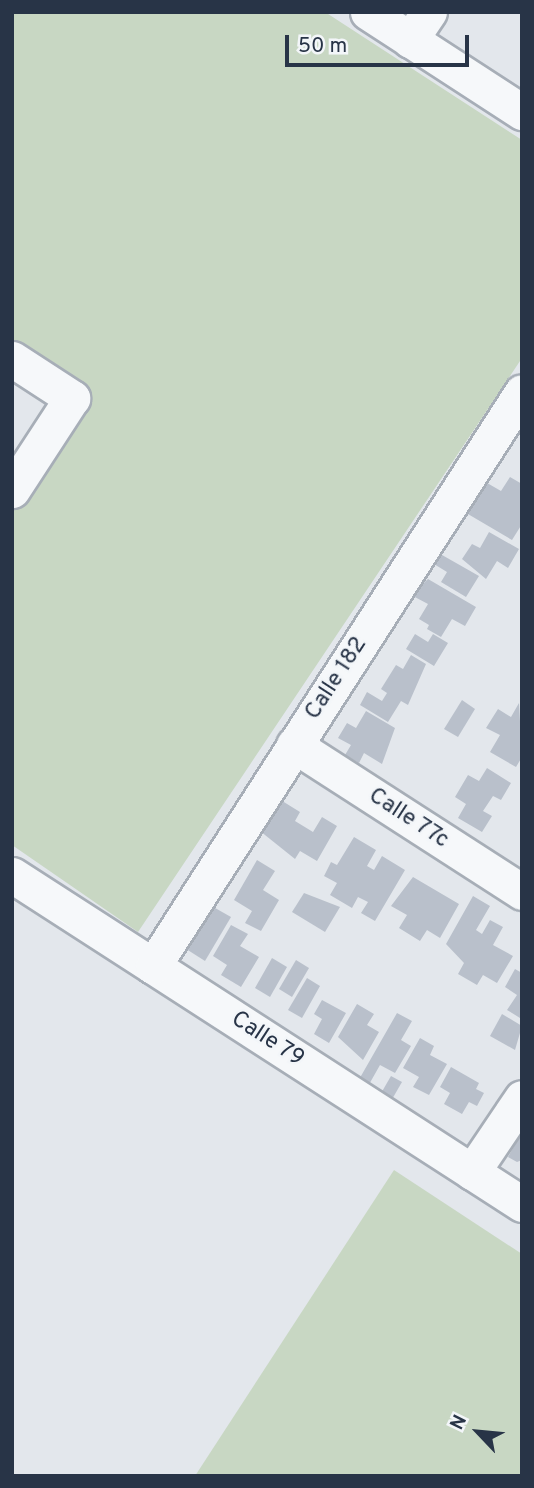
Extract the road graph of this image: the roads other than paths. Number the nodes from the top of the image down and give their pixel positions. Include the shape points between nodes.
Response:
1 (368, 12) edge
2 (419, 26) edge
3 (522, 112) edge
4 (12, 359) edge
5 (516, 415) edge
6 (12, 490) edge
7 (294, 746) junction
8 (12, 875) edge
9 (519, 884) edge
10 (153, 966) junction
11 (522, 1098) edge
12 (472, 1172) junction
13 (522, 1204) edge

1 - 2 street
2 - 3 street
4 - 6 street via 72,398
5 - 7 street, Calle 182
7 - 9 street, Calle 77c
7 - 10 street, Calle 182
8 - 10 street, Calle 79
10 - 12 street, Calle 79
11 - 12 street
12 - 13 street, Calle 79

